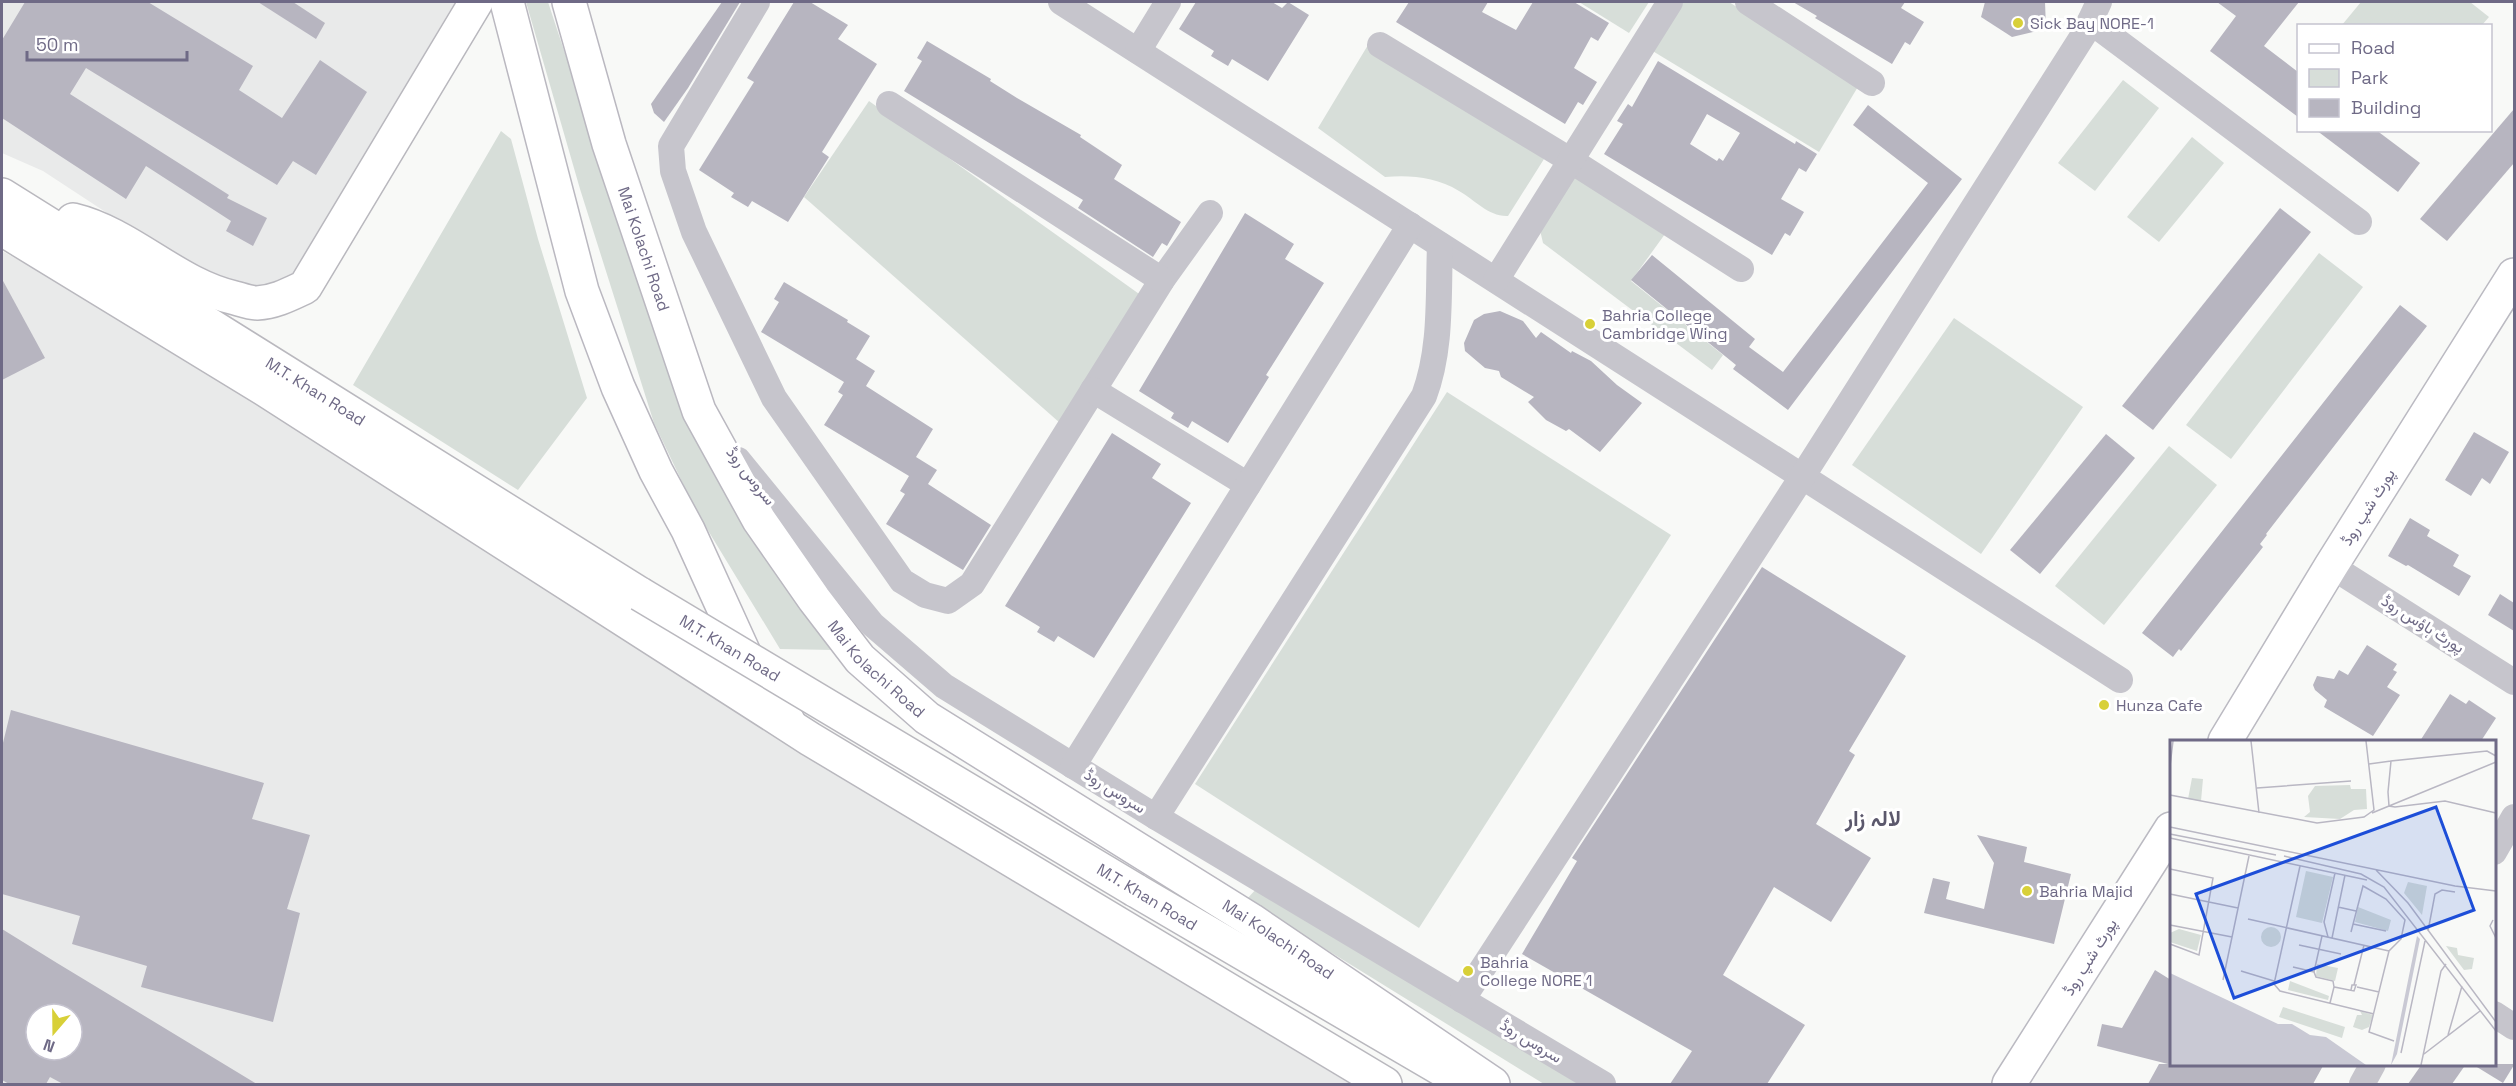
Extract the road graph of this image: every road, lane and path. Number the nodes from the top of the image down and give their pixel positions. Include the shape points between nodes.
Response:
1 (476, 2) edge
2 (507, 2) edge
3 (569, 2) edge
4 (757, 2) edge
5 (1061, 2) edge
6 (1168, 2) edge
7 (1670, 2) edge
8 (1748, 2) edge
9 (2095, 11) edge
10 (1380, 45) dead end
11 (1138, 51) junction
12 (1872, 83) dead end
13 (889, 104) dead end
14 (1570, 160) junction
15 (9, 211) edge
16 (1210, 213) dead end
17 (2359, 222) dead end
18 (1410, 225) junction
19 (1440, 245) junction
20 (1741, 268) dead end
21 (2514, 274) edge
22 (1162, 280) junction
23 (1496, 280) junction
24 (270, 378) junction
25 (1093, 390) junction
26 (699, 411) junction
27 (1802, 477) junction
28 (1248, 485) junction
29 (2331, 566) junction
30 (2120, 680) dead end
31 (2514, 682) edge
32 (810, 739) junction
33 (2226, 740) edge
34 (1073, 766) junction
35 (1156, 817) junction
36 (2514, 817) edge
37 (2170, 831) edge
38 (2495, 849) edge
39 (1233, 863) junction
40 (1214, 896) junction
41 (1462, 1000) junction
42 (2495, 1015) edge
43 (2514, 1027) edge
44 (2372, 1065) edge
45 (1385, 1084) edge
46 (1467, 1084) edge
47 (1493, 1084) edge
48 (1603, 1084) edge
49 (2009, 1084) edge
50 (2362, 1084) edge

1 - 15 main road via 305,287 278,299 255,303 224,296 177,274 94,225
2 - 32 main road via 582,291 618,387 764,695
3 - 26 main road, Mai Kolachi Road via 609,144
4 - 25 street via 671,147 673,171 694,232 774,399 902,581 925,595 948,601 972,584
5 - 11 street
6 - 11 street
7 - 14 street
8 - 12 street
9 - 17 street
9 - 27 street
10 - 14 street
11 - 18 street
13 - 22 street
14 - 20 street
14 - 23 street
15 - 24 main road, M.T. Khan Road
16 - 22 street
18 - 19 street
18 - 28 street
19 - 23 street
19 - 35 street via 1434,363 1424,396
21 - 29 main road, پورٹ شپ روڈ
22 - 25 street
23 - 27 street
24 - 32 main road, M.T. Khan Road via 388,468
24 - 46 main road, M.T. Khan Road, bridge
25 - 28 street
26 - 34 street, سروس روڈ via 872,624 944,686
26 - 40 main road, Mai Kolachi Road via 759,520 860,660 927,718
27 - 30 street
27 - 41 street
28 - 34 street
29 - 31 street, پورٹ ہاؤس روڈ
29 - 33 main road, پورٹ شپ روڈ
32 - 45 main road, M.T. Khan Road
34 - 35 street, سروس روڈ
35 - 39 street, سروس روڈ
36 - 38 street
37 - 49 main road, پورٹ شپ روڈ
39 - 40 street
39 - 41 street, سروس روڈ
40 - 47 main road, Mai Kolachi Road
41 - 48 street, سروس روڈ
42 - 43 street
44 - 50 street

